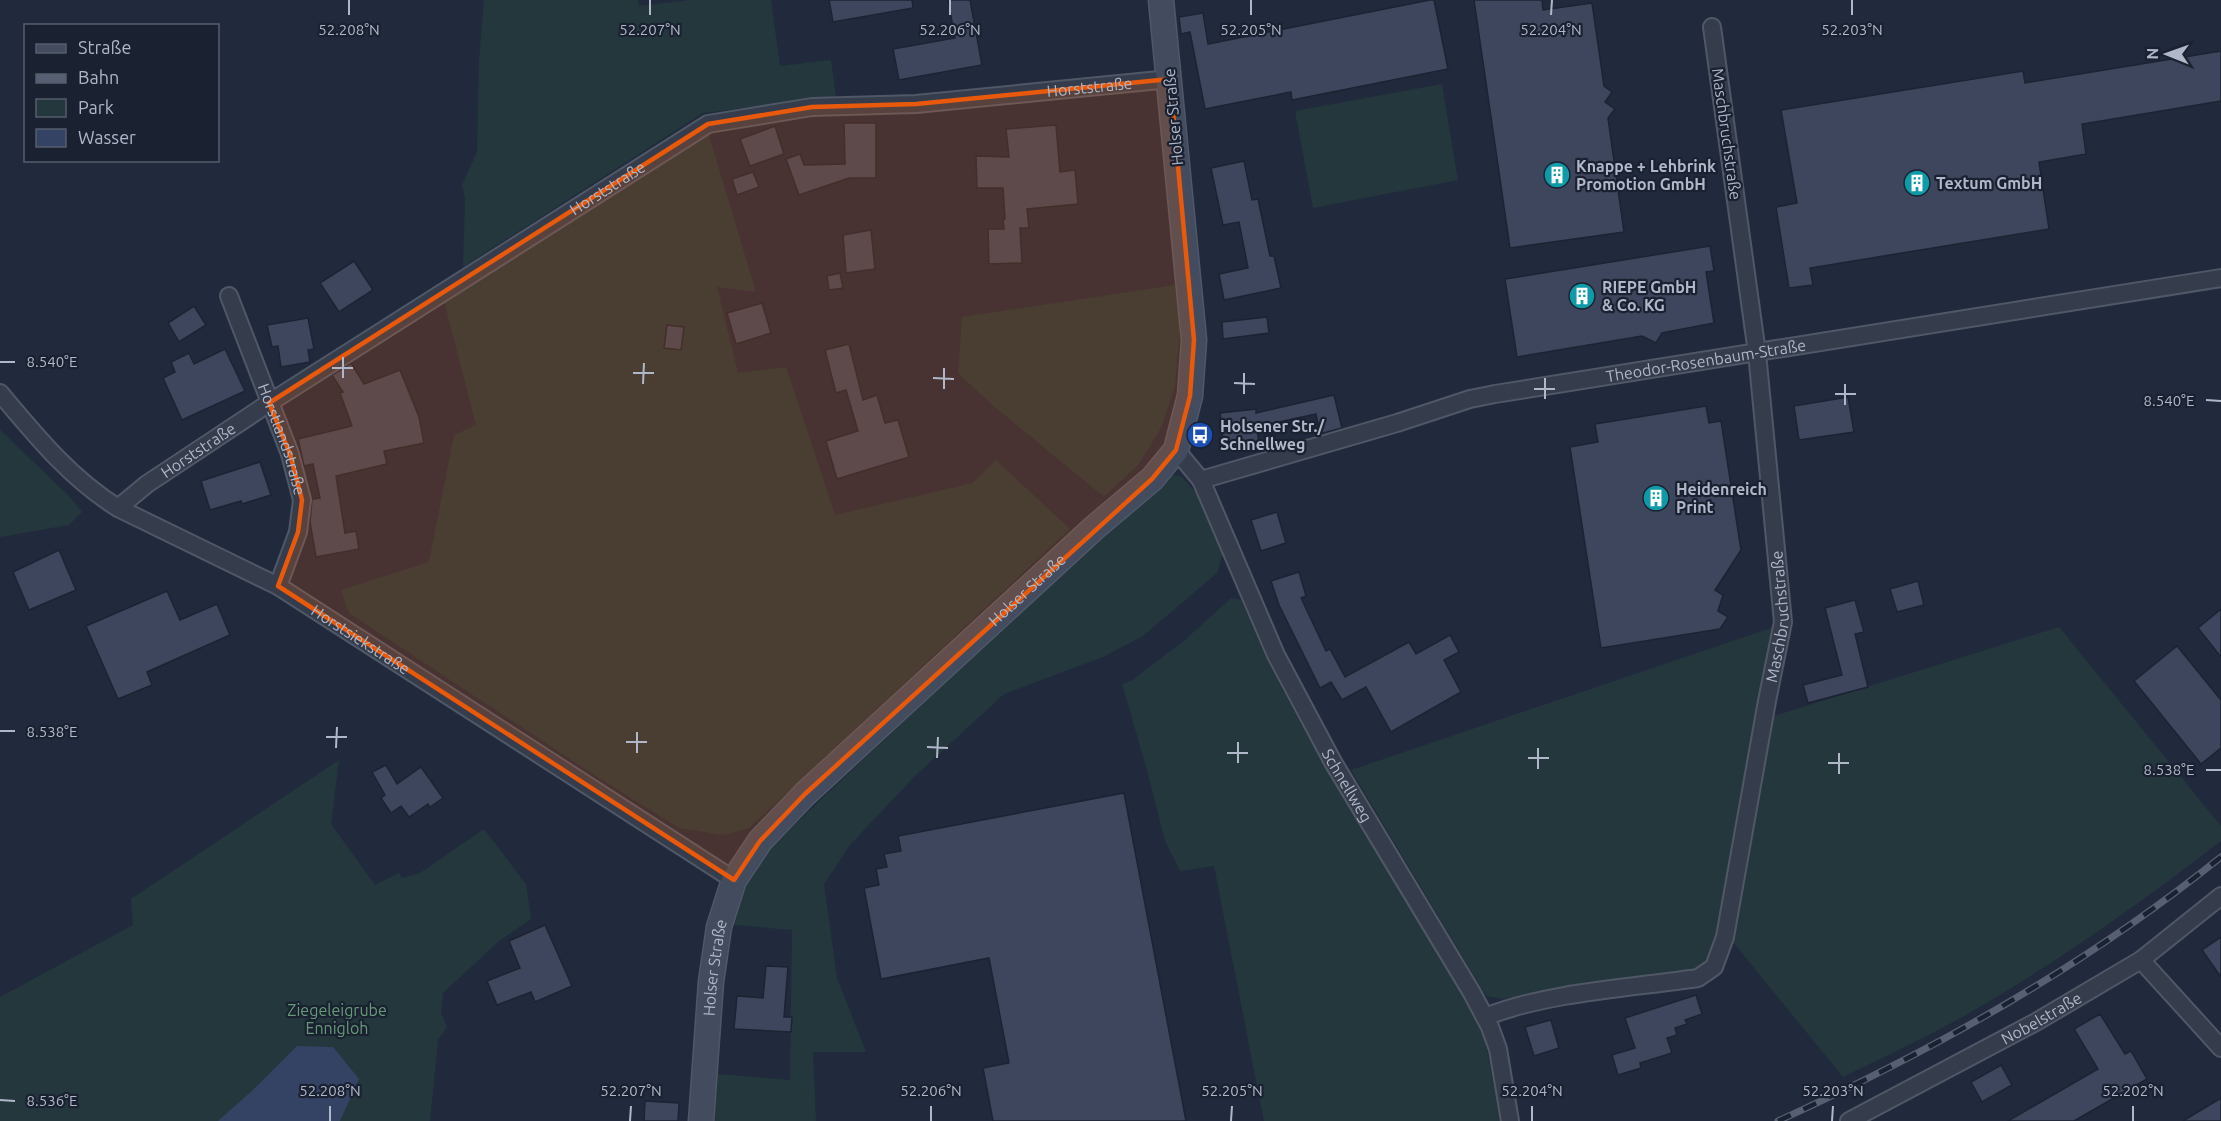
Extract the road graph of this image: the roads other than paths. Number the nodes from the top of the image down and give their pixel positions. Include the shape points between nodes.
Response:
1 (1161, 0) edge
2 (1712, 27) dead end
3 (1170, 80) junction
4 (2221, 278) edge
5 (229, 296) dead end
6 (1757, 353) junction
7 (0, 393) edge
8 (269, 403) junction
9 (1176, 450) junction
10 (1201, 480) junction
11 (118, 508) junction
12 (278, 586) junction
13 (734, 880) junction
14 (2221, 896) edge
15 (2141, 960) junction
16 (1485, 1017) junction
17 (2221, 1048) edge
18 (701, 1121) edge
19 (1510, 1121) edge
20 (1849, 1121) edge

1 - 3 main road, Holser Straße
2 - 6 street, Maschbruchstraße
3 - 8 street, Horststraße via 916,104 812,107 708,123
3 - 9 main road, Holser Straße via 1194,339 1190,396
4 - 6 street, Theodor-Rosenbaum-Straße
5 - 8 street, Horstlandstraße
6 - 10 street, Theodor-Rosenbaum-Straße via 1470,399
6 - 16 street, Maschbruchstraße via 1783,622 1725,937 1714,967 1698,978 1545,1000
7 - 11 street, Horstsiekstraße via 54,457
8 - 11 street, Horststraße via 147,484
8 - 12 street, Horstlandstraße via 290,454 302,500 298,532
9 - 10 street, Schnellweg
9 - 13 main road, Holser Straße via 1152,478 805,794 760,841
10 - 16 street, Schnellweg via 1276,655 1333,762
11 - 12 street, Horstsiekstraße
12 - 13 street, Horstsiekstraße
13 - 18 main road, Holser Straße via 719,927 711,982
14 - 15 street, Nobelstraße
15 - 17 street
15 - 20 street, Nobelstraße via 2036,1022
16 - 19 street, Schnellweg via 1498,1049

